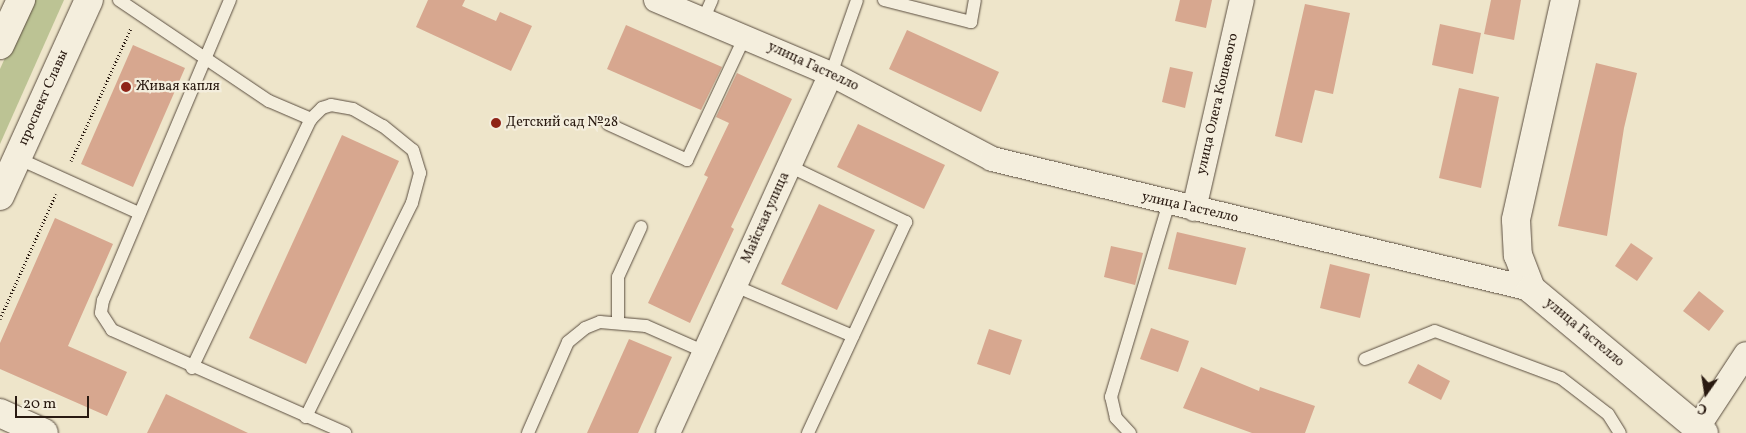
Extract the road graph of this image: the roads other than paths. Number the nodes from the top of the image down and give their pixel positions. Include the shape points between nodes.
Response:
1 (20, 0) edge
2 (89, 0) edge
3 (119, 0) edge
4 (230, 0) edge
5 (656, 0) edge
6 (858, 0) edge
7 (884, 0) edge
8 (975, 0) edge
9 (1242, 0) edge
10 (1565, 0) edge
11 (708, 10) edge
12 (745, 36) junction
13 (0, 45) edge
14 (204, 56) junction
15 (831, 74) junction
16 (311, 119) junction
17 (608, 124) dead end
18 (17, 158) junction
19 (789, 166) junction
20 (0, 196) edge
21 (1169, 203) junction
22 (1194, 209) junction
23 (139, 213) junction
24 (641, 227) dead end
25 (735, 286) junction
26 (1531, 289) junction
27 (618, 323) junction
28 (853, 336) junction
29 (705, 352) junction
30 (1746, 354) edge
31 (1365, 359) dead end
32 (192, 368) junction
33 (0, 413) edge
34 (306, 417) junction
35 (1701, 430) edge
36 (44, 433) edge
37 (345, 433) edge
38 (528, 433) edge
39 (668, 433) edge
40 (808, 433) edge
41 (1130, 433) edge
42 (1620, 433) edge

1 - 13 street
2 - 18 street, проспект Славы
3 - 14 lane
4 - 14 lane
5 - 11 street, улица Гастелло
6 - 15 lane, Майская улица
7 - 8 lane via 971,22
9 - 22 street, улица Олега Кошевого
10 - 26 street via 1516,220 1518,255
11 - 12 street, улица Гастелло
12 - 15 street, улица Гастелло
12 - 17 lane via 686,160
14 - 16 lane via 269,101
14 - 23 lane
15 - 19 street, Майская улица
15 - 21 street, улица Гастелло via 992,159
16 - 32 lane
16 - 34 lane via 322,108 331,105 354,109 383,126 413,150 420,173 412,203
18 - 20 street, проспект Славы
18 - 23 lane
19 - 25 street, Майская улица
19 - 28 lane via 906,222
21 - 22 street, улица Гастелло
21 - 41 lane via 1111,397 1116,418
22 - 26 street, улица Гастелло
23 - 32 lane via 103,300 104,320 112,330
24 - 27 lane via 618,277
25 - 28 lane
25 - 29 street, Майская улица
26 - 35 street, улица Гастелло
27 - 29 lane via 646,326
27 - 38 lane via 600,322 585,328 568,342
28 - 40 lane
29 - 39 street, Майская улица
30 - 35 street
31 - 42 lane via 1435,331 1561,378 1608,414
32 - 34 lane
33 - 36 street
34 - 37 lane

